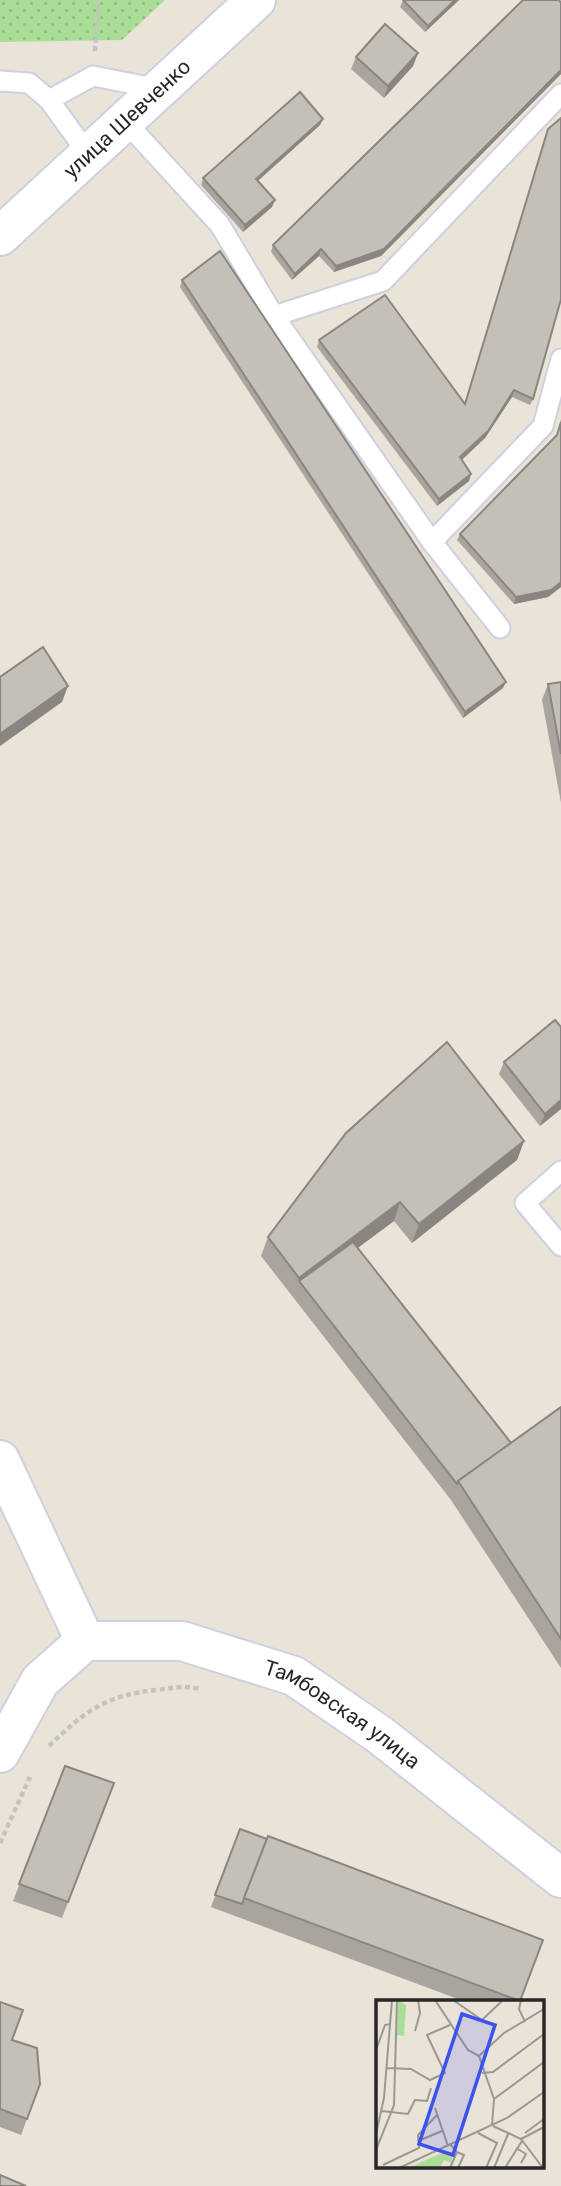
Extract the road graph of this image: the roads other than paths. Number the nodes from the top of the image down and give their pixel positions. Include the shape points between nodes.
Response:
1 (256, 0) edge
2 (0, 81) edge
3 (159, 89) junction
4 (561, 94) edge
5 (49, 100) junction
6 (124, 120) junction
7 (88, 154) junction
8 (0, 236) edge
9 (274, 316) junction
10 (561, 359) edge
11 (432, 542) junction
12 (500, 628) dead end
13 (561, 1171) edge
14 (561, 1246) edge
15 (0, 1460) edge
16 (85, 1641) junction
17 (17, 1761) edge
18 (561, 1878) edge

1 - 3 street, улица Шевченко
2 - 5 lane via 29,83
3 - 5 lane via 93,76
3 - 6 street, улица Шевченко
4 - 9 lane via 383,281
5 - 7 lane
6 - 7 street, улица Шевченко
6 - 9 lane via 220,225
7 - 8 street, улица Шевченко
9 - 11 lane
10 - 11 lane via 543,425
11 - 12 lane
13 - 14 lane via 525,1203
15 - 16 street
16 - 17 street via 40,1681
16 - 18 street, Тамбовская улица via 182,1641 294,1676 380,1735

